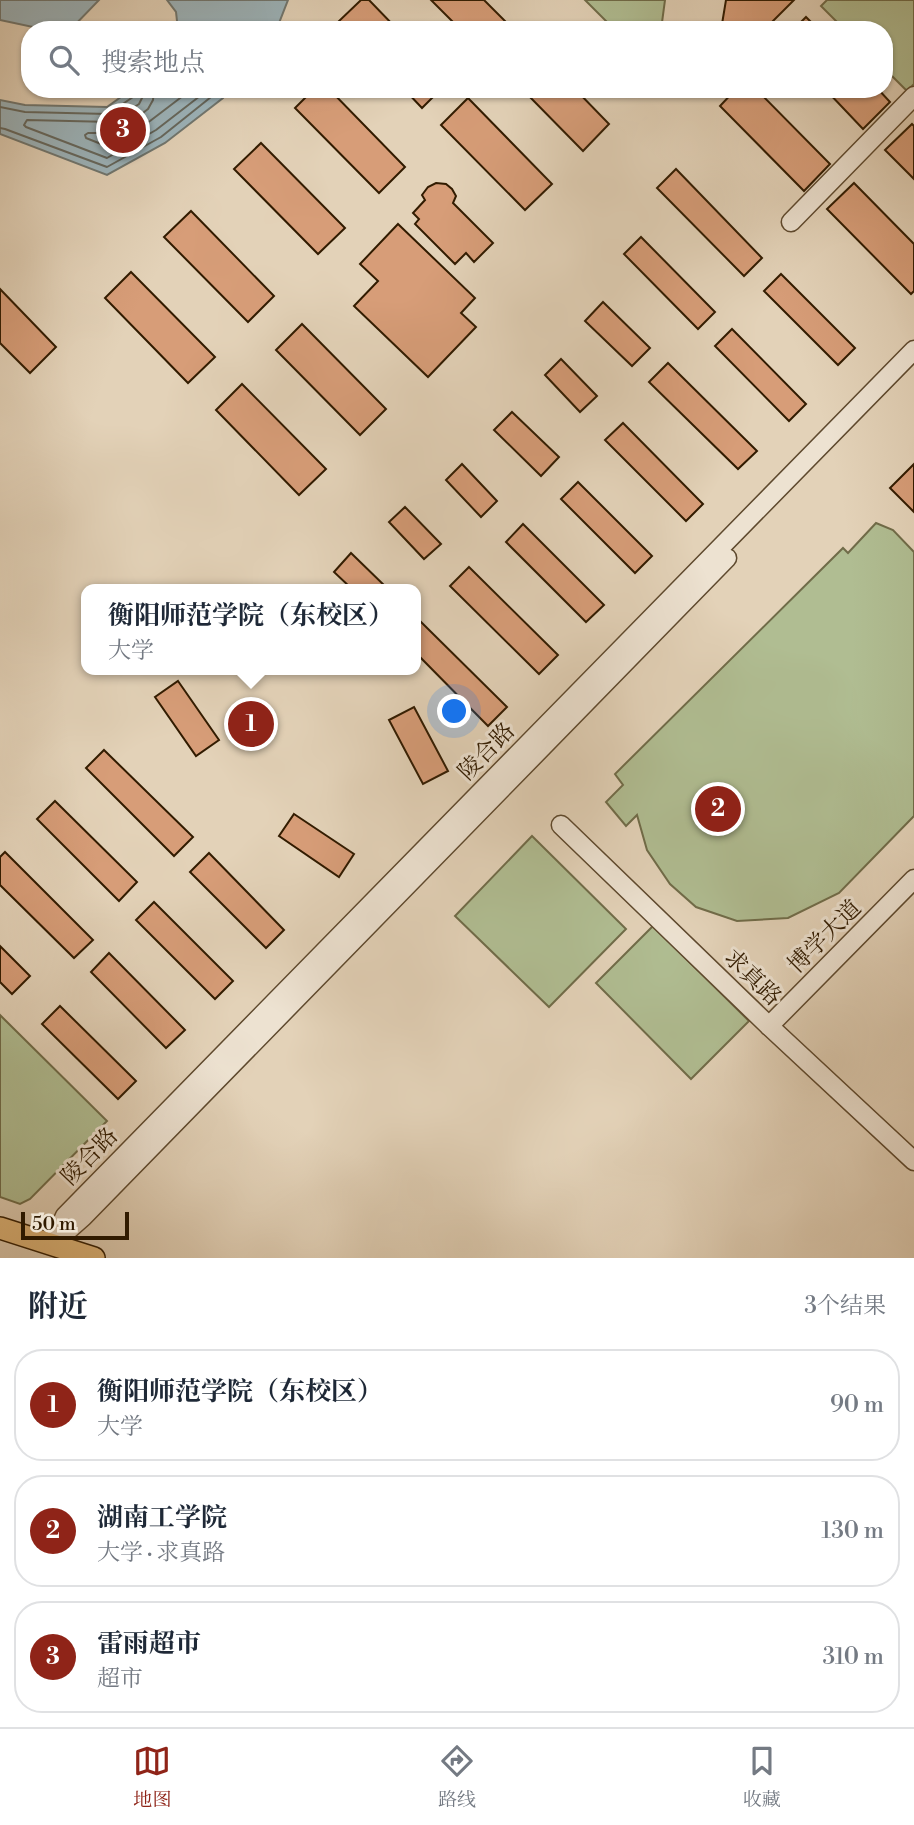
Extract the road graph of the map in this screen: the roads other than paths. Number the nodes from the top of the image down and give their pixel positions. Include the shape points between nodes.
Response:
1 (914, 96) edge
2 (791, 222) dead end
3 (914, 350) edge
4 (914, 367) edge
5 (561, 825) dead end
6 (914, 879) edge
7 (769, 1026) junction
8 (914, 1161) edge
9 (0, 1228) edge
10 (52, 1245) junction
11 (94, 1258) edge

1 - 2 street
3 - 10 street, 陵合路 via 65,1216
4 - 10 street, 陵合路
5 - 7 street, 求真路
6 - 7 street, 博学大道
7 - 8 street, 求真路
9 - 10 main road
10 - 11 main road

